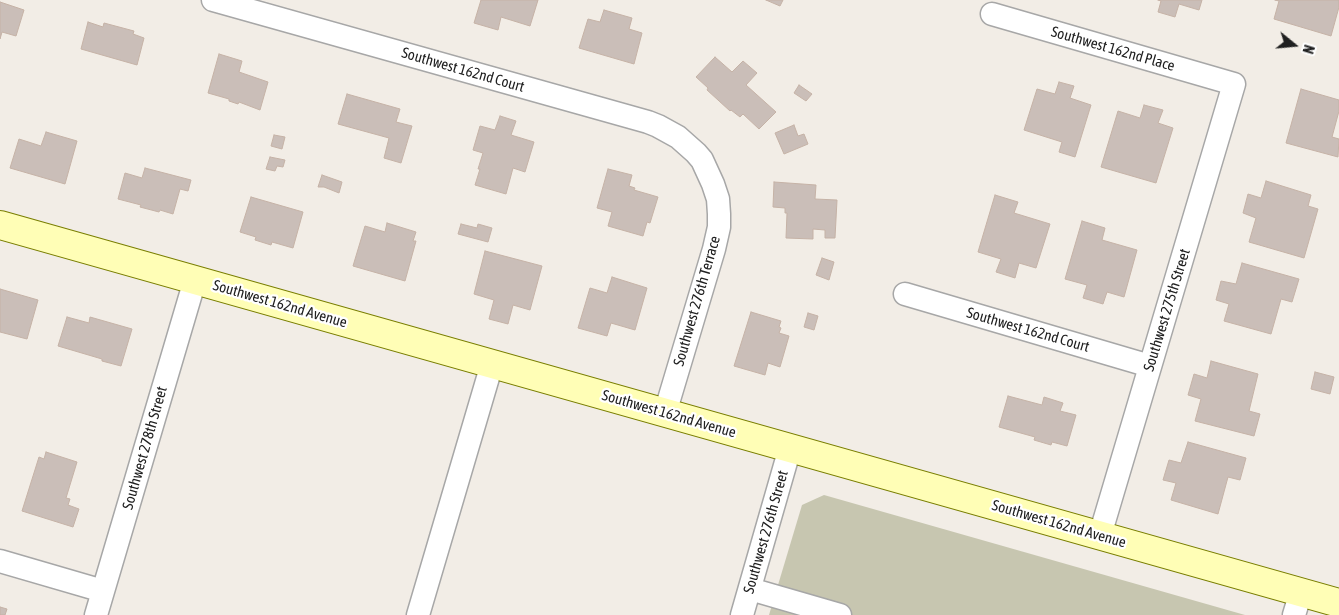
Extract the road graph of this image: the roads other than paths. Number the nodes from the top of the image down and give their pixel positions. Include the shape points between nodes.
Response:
1 (213, 0) edge
2 (992, 14) dead end
3 (1234, 84) joint
4 (702, 160) joint
5 (0, 226) edge
6 (195, 280) junction
7 (906, 294) dead end
8 (492, 364) junction
9 (1150, 366) junction
10 (665, 413) junction
11 (790, 448) junction
12 (1100, 535) junction
13 (0, 561) edge
14 (750, 589) junction
15 (103, 591) junction
16 (1339, 603) edge
17 (1297, 604) edge
18 (96, 615) edge
19 (418, 615) edge
20 (742, 615) edge
21 (840, 615) edge

1 - 4 street, Southwest 162nd Court via 648,122 678,138
2 - 3 street, Southwest 162nd Place
3 - 9 street, Southwest 275th Street
4 - 10 street, Southwest 276th Terrace via 718,199 719,227
5 - 6 street, Southwest 162nd Avenue
6 - 8 street, Southwest 162nd Avenue
6 - 15 street, Southwest 278th Street
7 - 9 street, Southwest 162nd Court
8 - 10 street, Southwest 162nd Avenue
8 - 19 street
9 - 12 street, Southwest 275th Street
10 - 11 street, Southwest 162nd Avenue
11 - 12 street, Southwest 162nd Avenue
11 - 14 street, Southwest 276th Street
12 - 17 street, Southwest 162nd Avenue
13 - 15 street
14 - 20 street, Southwest 276th Street
14 - 21 street
15 - 18 street, Southwest 278th Street
16 - 17 street, Southwest 162nd Avenue

